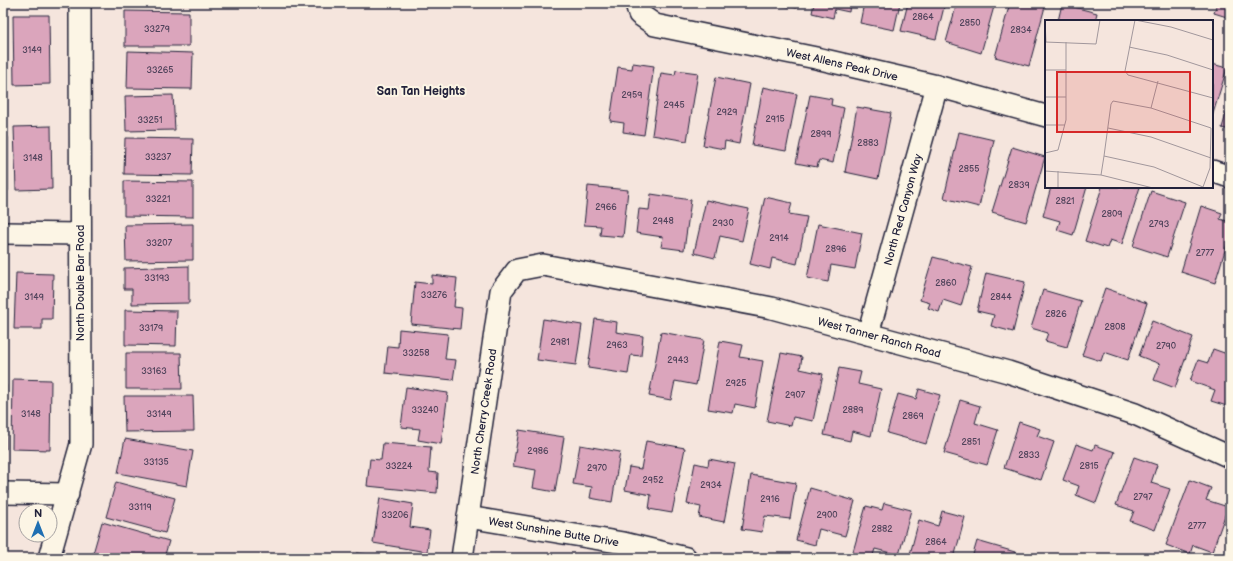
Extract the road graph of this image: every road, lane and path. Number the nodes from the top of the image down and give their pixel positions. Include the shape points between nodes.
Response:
1 (80, 3) edge
2 (638, 8) edge
3 (936, 86) junction
4 (1045, 116) edge
5 (1213, 171) edge
6 (1230, 177) edge
7 (3, 233) edge
8 (80, 234) junction
9 (517, 270) joint
10 (868, 334) junction
11 (1230, 457) edge
12 (3, 493) edge
13 (68, 494) junction
14 (468, 517) junction
15 (49, 558) edge
16 (462, 558) edge
17 (686, 558) edge

1 - 8 street, North Double Bar Road
2 - 3 street, West Allens Peak Drive via 655,25
3 - 4 street, West Allens Peak Drive
3 - 10 street, North Red Canyon Way
5 - 6 street
7 - 8 street
8 - 13 street, North Double Bar Road via 81,444
9 - 10 street, West Tanner Ranch Road via 542,265 772,308
9 - 14 street, North Cherry Creek Road via 501,292
10 - 11 street, West Tanner Ranch Road via 1008,372 1135,414
12 - 13 street
13 - 15 street, North Double Bar Road
14 - 16 street, North Cherry Creek Road
14 - 17 street, West Sunshine Butte Drive via 623,543

